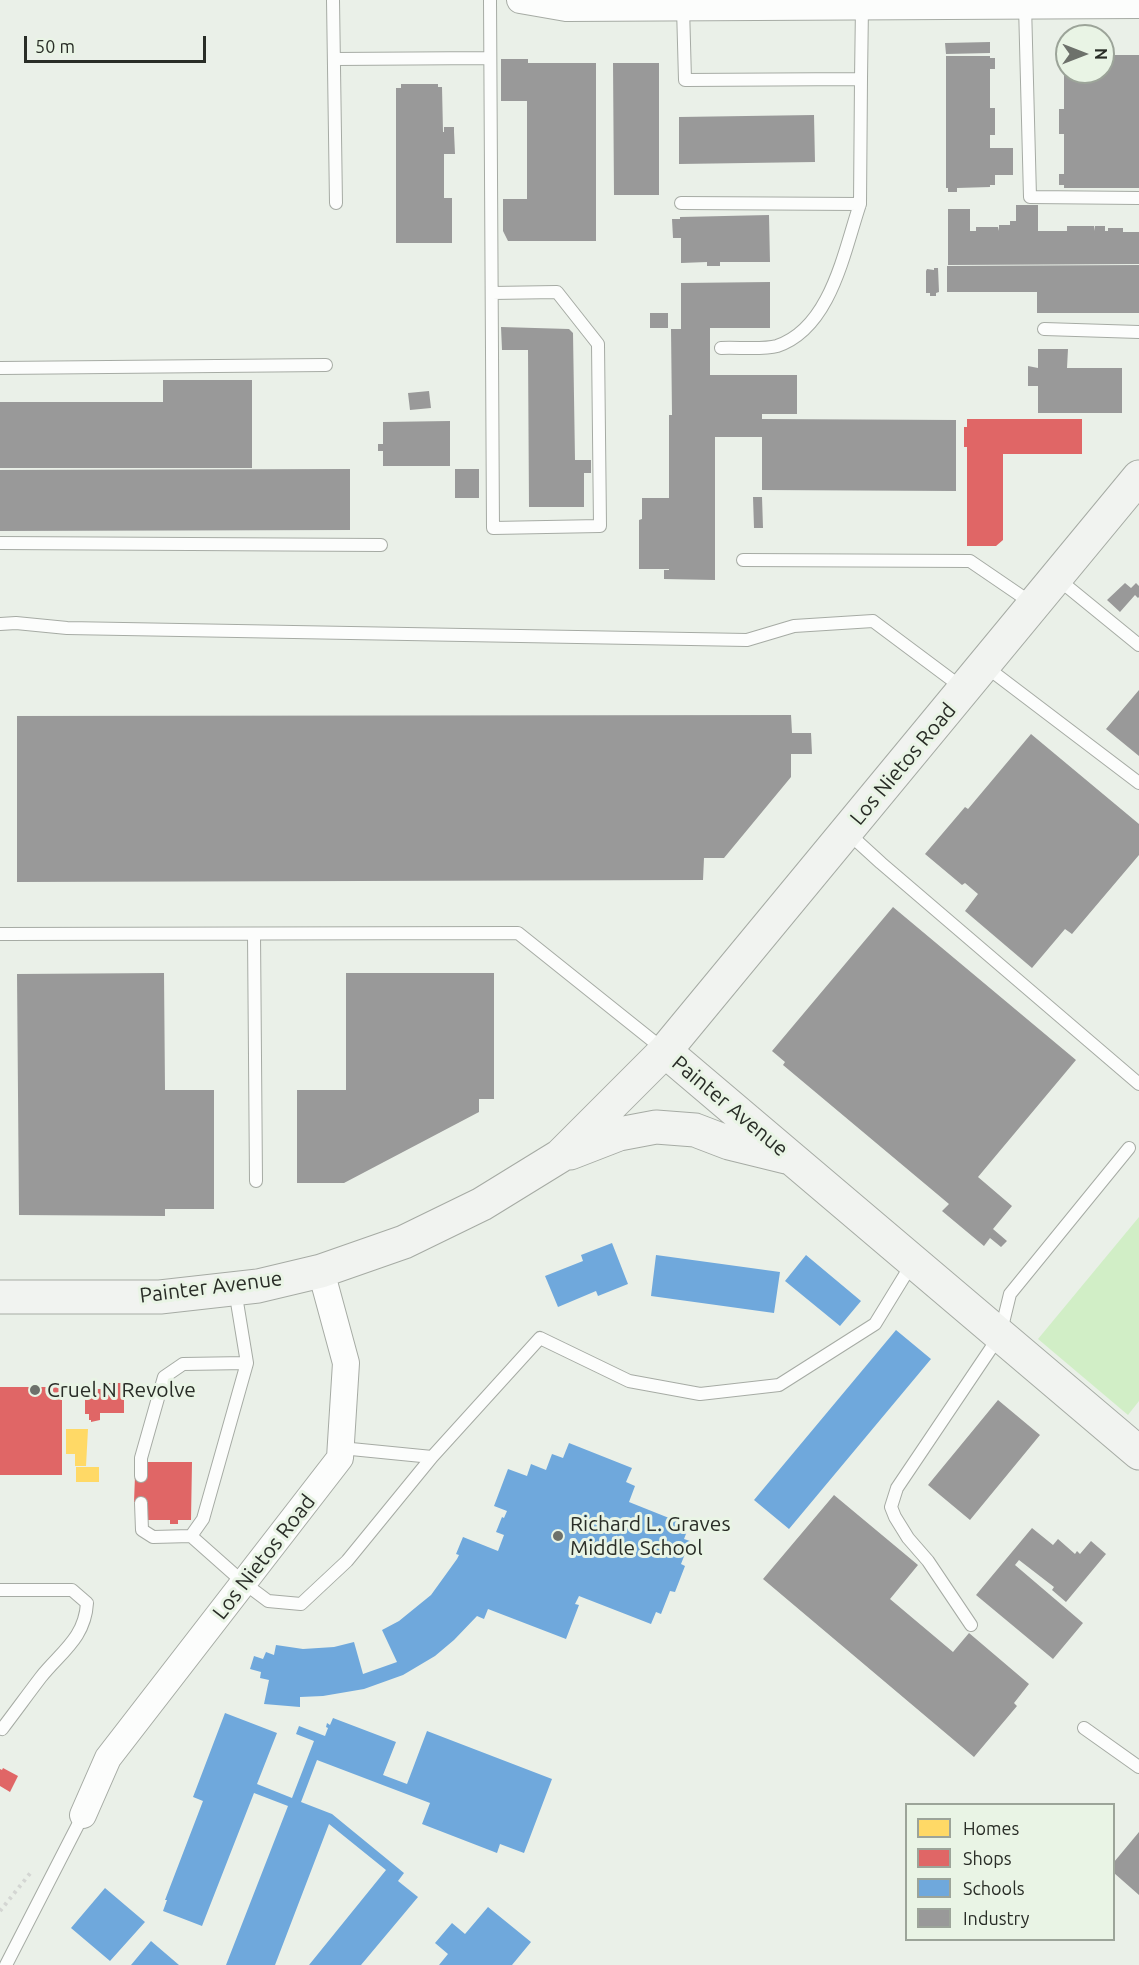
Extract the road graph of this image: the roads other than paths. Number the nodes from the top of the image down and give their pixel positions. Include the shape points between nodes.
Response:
1 (333, 0) edge
2 (490, 0) edge
3 (520, 0) edge
4 (1025, 5) junction
5 (1139, 5) edge
6 (862, 6) junction
7 (683, 7) junction
8 (490, 58) junction
9 (334, 59) junction
10 (861, 79) junction
11 (1139, 198) edge
12 (336, 202) dead end
13 (681, 203) dead end
14 (860, 204) junction
15 (492, 292) junction
16 (1044, 329) dead end
17 (1139, 332) edge
18 (721, 348) dead end
19 (326, 365) dead end
20 (0, 368) edge
21 (1139, 477) edge
22 (0, 543) edge
23 (381, 545) dead end
24 (743, 560) dead end
25 (1057, 578) junction
26 (1034, 605) junction
27 (0, 624) edge
28 (1139, 645) edge
29 (975, 678) junction
30 (1139, 783) edge
31 (847, 832) junction
32 (0, 934) edge
33 (254, 934) junction
34 (665, 1051) junction
35 (1139, 1084) edge
36 (1129, 1148) dead end
37 (560, 1156) junction
38 (791, 1158) junction
39 (256, 1181) dead end
40 (914, 1262) junction
41 (321, 1271) junction
42 (235, 1289) junction
43 (0, 1297) edge
44 (1000, 1335) junction
45 (247, 1363) junction
46 (341, 1448) junction
47 (1139, 1453) edge
48 (432, 1457) junction
49 (141, 1476) dead end
50 (141, 1503) dead end
51 (191, 1536) junction
52 (244, 1583) junction
53 (0, 1590) edge
54 (971, 1625) dead end
55 (0, 1728) edge
56 (1084, 1728) dead end
57 (1139, 1767) edge
58 (83, 1815) joint
59 (6, 1965) edge

1 - 9 lane
2 - 8 lane
3 - 7 street via 566,8
4 - 5 street
4 - 6 street
4 - 11 lane via 1030,196
6 - 7 street
6 - 10 lane
7 - 10 lane via 685,80
8 - 9 lane
8 - 15 lane
9 - 12 lane
10 - 14 lane
13 - 14 lane
14 - 18 lane via 830,292 807,326 775,347
15 - 15 lane via 493,528 600,526 598,344 557,292
16 - 17 lane
19 - 20 lane
21 - 25 main road, Los Nietos Road
22 - 23 lane
24 - 26 lane via 970,561
25 - 26 main road, Los Nietos Road
25 - 28 lane
26 - 29 main road, Los Nietos Road
27 - 29 lane via 747,640 794,626 873,621
29 - 30 lane
29 - 31 main road, Los Nietos Road
31 - 34 main road, Los Nietos Road
31 - 35 lane
32 - 33 lane
33 - 34 lane via 518,933
33 - 39 lane
34 - 37 main road, Painter Avenue
34 - 38 main road, Painter Avenue
36 - 44 lane via 1010,1294
37 - 38 main road via 619,1134 656,1127 695,1130
37 - 41 main road, Painter Avenue via 482,1204 404,1242
38 - 40 main road, Painter Avenue
40 - 44 main road, Painter Avenue
40 - 48 lane via 875,1324 779,1385 700,1394 628,1381 540,1338
41 - 42 main road, Painter Avenue
41 - 46 street, Los Nietos Road via 346,1363
42 - 43 main road, Painter Avenue via 160,1297
42 - 45 lane
44 - 47 main road, Painter Avenue
44 - 54 lane via 897,1488 891,1507 908,1538
45 - 49 lane via 183,1364 164,1377 141,1458
45 - 51 lane via 203,1519
46 - 48 lane
46 - 52 street, Los Nietos Road via 340,1458
48 - 52 lane via 347,1561 300,1604 268,1601
50 - 51 lane via 142,1530 153,1537
51 - 52 lane
52 - 58 street, Los Nietos Road via 108,1758
53 - 55 lane via 72,1590 87,1604 74,1642
56 - 57 lane
58 - 59 lane

